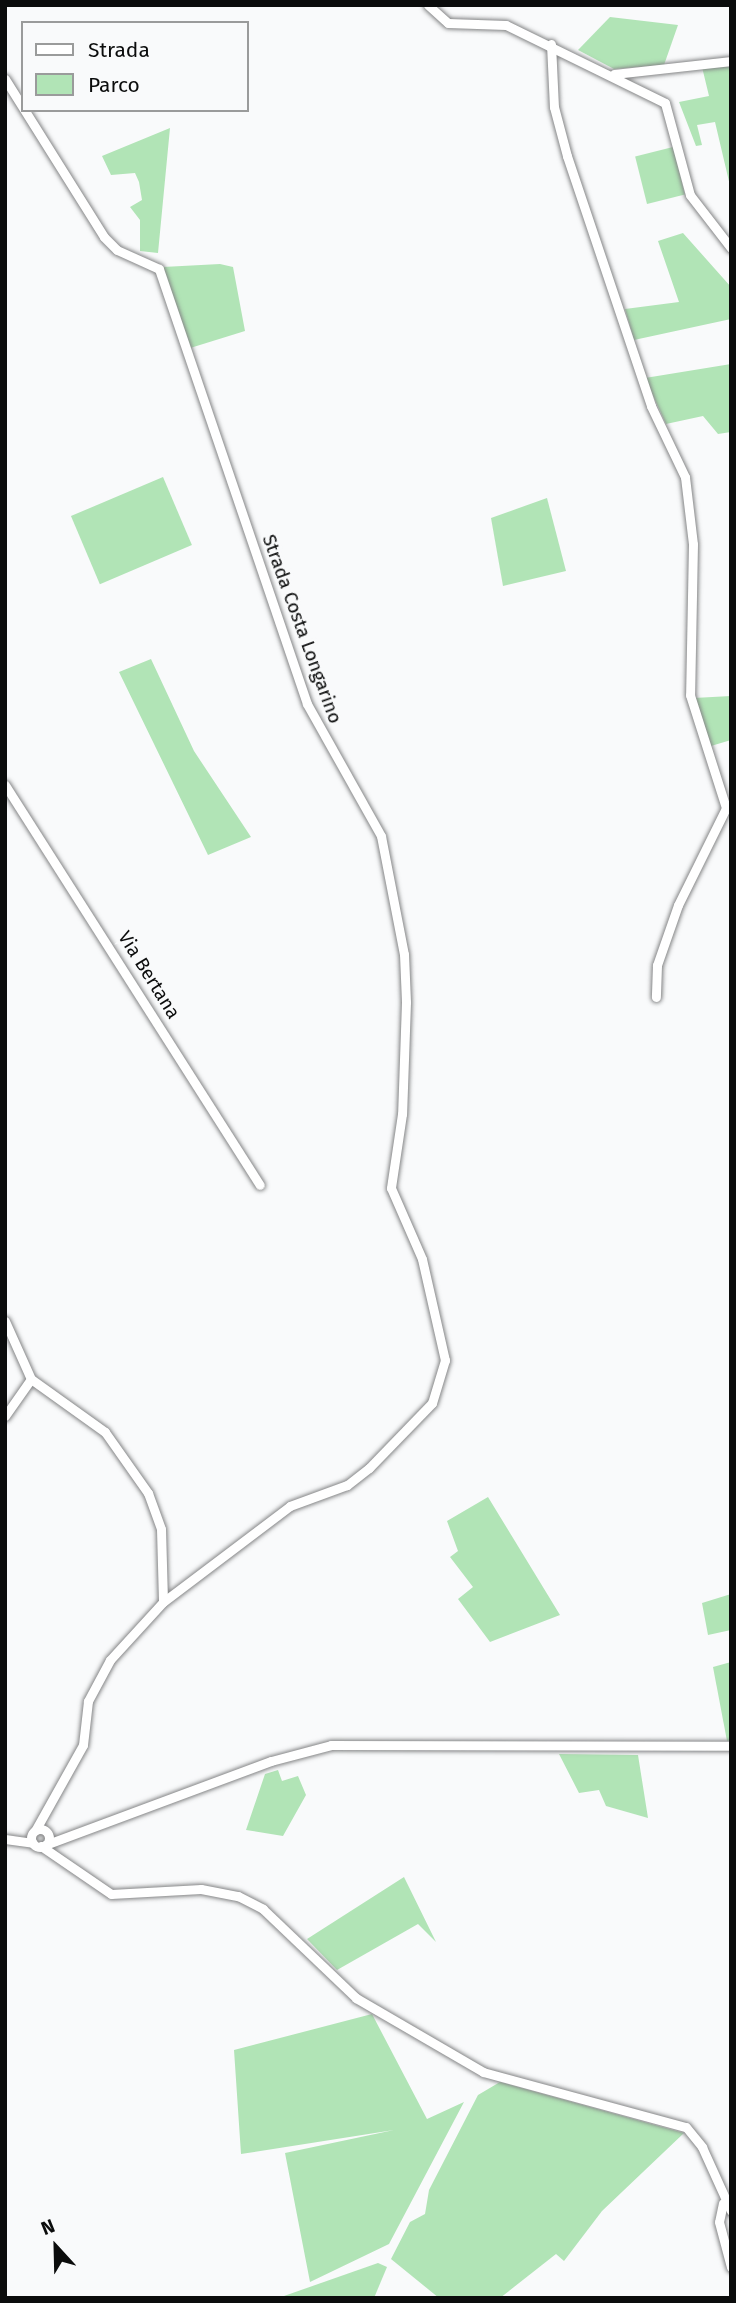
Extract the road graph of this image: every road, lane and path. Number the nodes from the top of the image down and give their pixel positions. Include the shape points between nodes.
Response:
1 (428, 5) edge
2 (551, 44) junction
3 (731, 61) edge
4 (612, 75) junction
5 (5, 79) edge
6 (21, 105) edge
7 (26, 112) edge
8 (731, 248) edge
9 (5, 785) edge
10 (656, 997) dead end
11 (261, 1185) dead end
12 (5, 1321) edge
13 (8, 1333) edge
14 (31, 1379) junction
15 (5, 1416) edge
16 (163, 1602) junction
17 (731, 1746) edge
18 (41, 1814) junction
19 (47, 1832) junction
20 (80, 1833) junction
21 (8, 1839) edge
22 (37, 1839) junction
23 (723, 2203) junction
24 (731, 2211) edge
25 (731, 2267) edge

1 - 2 street via 448,23 506,25
2 - 4 street
2 - 10 street via 554,107 567,156 641,380 685,477 693,544 690,695 726,808 678,905 657,965
3 - 4 street
4 - 8 street via 664,103 690,195
5 - 6 street, Strada Costa Longarino
7 - 16 street, Strada Costa Longarino via 104,237 159,268 307,704 381,836 404,954 402,1114 391,1188 431,1293 445,1360 442,1377 410,1430 369,1468 347,1485 290,1506
9 - 11 street, Via Bertana
12 - 13 street
13 - 14 street
14 - 15 street
14 - 16 street via 91,1419 148,1493 161,1530
16 - 18 street, Strada Costa Longarino via 94,1684 83,1745
17 - 20 street via 331,1745 271,1761
18 - 19 street
18 - 22 street, Strada Costa Longarino
19 - 20 street
19 - 22 street
20 - 22 street
21 - 22 street
22 - 23 street via 111,1894 201,1889 238,1896 263,1909 356,1998 483,2072 686,2127 702,2147
23 - 24 street
23 - 25 street via 719,2222

